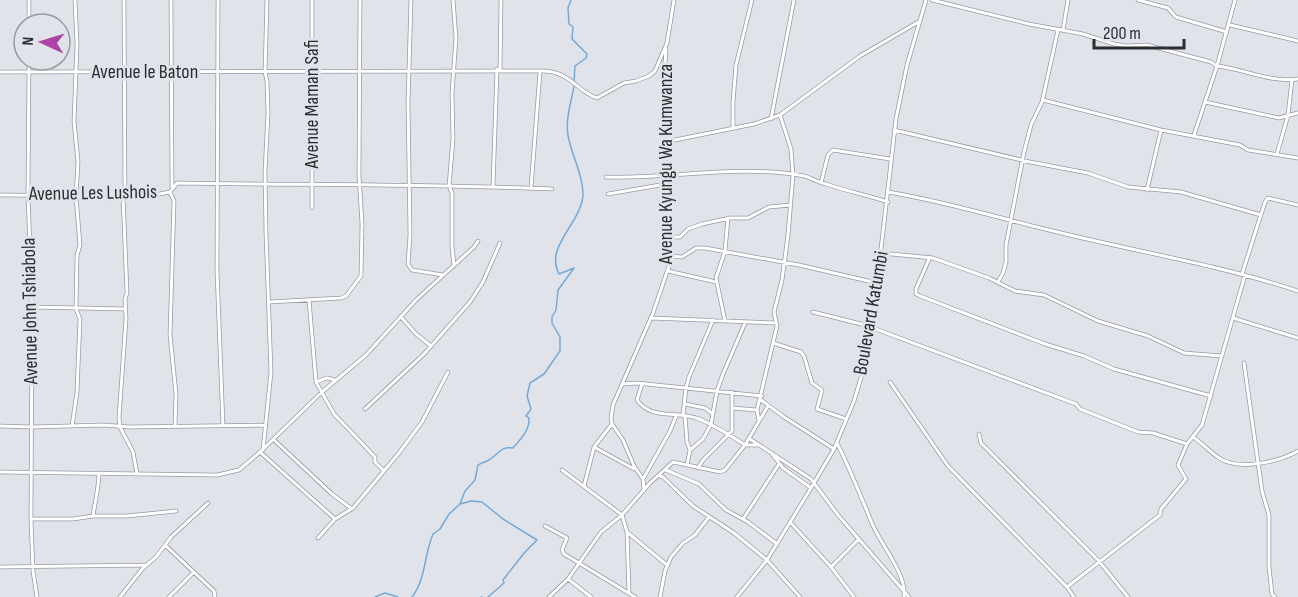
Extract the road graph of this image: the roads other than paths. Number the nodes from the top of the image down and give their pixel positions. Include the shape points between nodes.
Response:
1 (75, 0) edge
2 (123, 0) edge
3 (171, 0) edge
4 (218, 0) edge
5 (267, 0) edge
6 (312, 0) edge
7 (360, 0) edge
8 (411, 0) edge
9 (453, 0) edge
10 (501, 0) edge
11 (674, 0) edge
12 (752, 0) edge
13 (794, 0) edge
14 (926, 0) edge
15 (932, 0) edge
16 (1068, 0) edge
17 (1138, 0) edge
18 (1235, 0) edge
19 (920, 21) junction
20 (1229, 25) junction
21 (1061, 29) junction
22 (1227, 32) junction
23 (1298, 41) edge
24 (667, 43) junction
25 (1217, 66) junction
26 (498, 69) junction
27 (313, 70) junction
28 (453, 70) junction
29 (72, 71) edge
30 (75, 71) junction
31 (172, 71) junction
32 (360, 71) junction
33 (409, 71) junction
34 (29, 72) edge
35 (124, 72) junction
36 (218, 72) junction
37 (265, 72) junction
38 (540, 72) junction
39 (1292, 80) junction
40 (1298, 80) edge
41 (1043, 100) junction
42 (1205, 102) junction
43 (1298, 113) edge
44 (1288, 114) junction
45 (780, 115) junction
46 (771, 119) junction
47 (733, 128) junction
48 (894, 130) junction
49 (1161, 130) junction
50 (1194, 135) junction
51 (665, 142) junction
52 (1277, 154) junction
53 (1298, 158) edge
54 (891, 159) junction
55 (1023, 160) junction
56 (793, 175) junction
57 (606, 177) dead end
58 (666, 177) junction
59 (821, 183) junction
60 (217, 184) junction
61 (666, 184) junction
62 (266, 185) junction
63 (312, 185) junction
64 (408, 186) junction
65 (449, 186) junction
66 (493, 186) junction
67 (360, 187) junction
68 (531, 188) junction
69 (552, 189) dead end
70 (171, 190) junction
71 (1147, 190) junction
72 (888, 192) junction
73 (28, 194) junction
74 (608, 194) dead end
75 (0, 195) edge
76 (76, 196) junction
77 (124, 196) junction
78 (888, 202) junction
79 (791, 205) junction
80 (1298, 205) edge
81 (312, 208) dead end
82 (1261, 215) junction
83 (728, 218) junction
84 (1011, 220) junction
85 (666, 237) junction
86 (478, 241) dead end
87 (500, 243) dead end
88 (725, 251) junction
89 (881, 253) junction
90 (668, 256) junction
91 (930, 257) junction
92 (783, 263) junction
93 (454, 266) junction
94 (668, 272) junction
95 (443, 275) junction
96 (1243, 275) junction
97 (716, 282) junction
98 (998, 282) junction
99 (877, 283) junction
100 (1298, 291) edge
101 (309, 300) junction
102 (268, 302) junction
103 (32, 307) junction
104 (76, 309) junction
105 (126, 309) junction
106 (813, 312) dead end
107 (400, 317) junction
108 (651, 318) junction
109 (1233, 318) junction
110 (713, 320) junction
111 (724, 321) junction
112 (745, 323) junction
113 (776, 323) junction
114 (872, 327) junction
115 (1298, 338) edge
116 (773, 343) junction
117 (431, 346) junction
118 (1222, 356) junction
119 (1244, 363) dead end
120 (448, 372) dead end
121 (335, 380) junction
122 (316, 382) junction
123 (890, 382) dead end
124 (622, 384) junction
125 (642, 384) junction
126 (686, 388) junction
127 (717, 391) junction
128 (322, 392) junction
129 (732, 392) junction
130 (1210, 396) junction
131 (761, 398) junction
132 (684, 404) junction
133 (768, 406) junction
134 (732, 408) junction
135 (365, 409) dead end
136 (757, 410) junction
137 (713, 414) junction
138 (676, 416) junction
139 (684, 416) junction
140 (847, 419) junction
141 (759, 422) junction
142 (612, 424) junction
143 (711, 424) junction
144 (265, 425) junction
145 (0, 426) edge
146 (72, 426) junction
147 (223, 426) junction
148 (32, 427) junction
149 (120, 427) junction
150 (175, 427) junction
151 (729, 434) junction
152 (979, 434) dead end
153 (1193, 436) junction
154 (750, 439) junction
155 (274, 440) junction
156 (837, 442) junction
157 (1186, 444) junction
158 (746, 445) junction
159 (759, 445) junction
160 (594, 447) junction
161 (834, 448) junction
162 (690, 450) junction
163 (262, 451) junction
164 (1298, 451) edge
165 (771, 452) junction
166 (1259, 462) junction
167 (779, 464) junction
168 (687, 465) junction
169 (698, 468) junction
170 (384, 470) junction
171 (562, 470) dead end
172 (636, 470) junction
173 (666, 470) junction
174 (0, 472) edge
175 (31, 473) junction
176 (99, 473) junction
177 (137, 474) junction
178 (660, 477) junction
179 (643, 479) junction
180 (814, 483) junction
181 (584, 486) junction
182 (811, 488) junction
183 (644, 490) junction
184 (208, 503) dead end
185 (352, 509) junction
186 (176, 511) dead end
187 (622, 515) junction
188 (93, 516) junction
189 (709, 517) junction
190 (31, 519) junction
191 (335, 519) junction
192 (743, 519) junction
193 (790, 522) junction
194 (545, 526) dead end
195 (627, 532) junction
196 (318, 538) dead end
197 (859, 539) junction
198 (777, 544) junction
199 (165, 545) junction
200 (767, 560) junction
201 (1099, 562) junction
202 (580, 563) junction
203 (146, 565) junction
204 (667, 565) junction
205 (33, 566) junction
206 (0, 567) edge
207 (831, 567) junction
208 (194, 572) junction
209 (568, 579) junction
210 (627, 584) junction
211 (1067, 587) junction
212 (624, 590) junction
213 (629, 592) junction
214 (904, 595) edge
215 (739, 596) edge
216 (37, 597) edge
217 (120, 597) edge
218 (169, 597) edge
219 (215, 597) edge
220 (549, 597) edge
221 (591, 597) edge
222 (636, 597) edge
223 (660, 597) edge
224 (800, 597) edge
225 (854, 597) edge
226 (909, 597) edge
227 (1073, 597) edge
228 (1128, 597) edge
229 (1275, 597) edge

1 - 30 street
2 - 35 street
3 - 31 street
4 - 36 street
5 - 37 street
6 - 27 street, Avenue Maman Safi
7 - 32 street
8 - 33 street
9 - 28 street
10 - 26 street
11 - 24 street, Avenue Kyungu Wa Kumwanza
12 - 47 street via 736,65
13 - 46 street
14 - 19 street, Boulevard Katumbi
15 - 21 street
16 - 21 street
17 - 22 street via 1168,8 1176,17
18 - 20 street
19 - 45 street via 860,56
19 - 48 street, Boulevard Katumbi
20 - 22 street
20 - 23 street
21 - 25 street via 1114,44 1155,47
21 - 41 street
22 - 25 street
24 - 38 street, Avenue le Baton via 649,76 624,83 597,98 559,73
24 - 51 street, Avenue Kyungu Wa Kumwanza via 670,112
25 - 39 street
25 - 42 street
26 - 28 street, Avenue le Baton
26 - 38 street, Avenue le Baton
26 - 66 street
27 - 32 street, Avenue le Baton
27 - 37 street, Avenue le Baton
27 - 63 street, Avenue Maman Safi
28 - 33 street, Avenue le Baton
28 - 65 street
29 - 30 street, Avenue le Baton
30 - 35 street, Avenue le Baton
30 - 76 street
31 - 35 street, Avenue le Baton
31 - 36 street, Avenue le Baton
31 - 70 street
32 - 33 street, Avenue le Baton
32 - 67 street
33 - 64 street
34 - 73 street, Avenue John Tshiabola
35 - 77 street
36 - 37 street, Avenue le Baton
36 - 60 street
37 - 62 street
38 - 68 street
39 - 40 street
39 - 44 street
41 - 49 street
41 - 55 street via 1031,125
42 - 44 street via 1279,118
42 - 50 street
43 - 44 street
44 - 52 street
45 - 46 street
45 - 56 street via 791,149
46 - 47 street
47 - 51 street
48 - 54 street, Boulevard Katumbi
48 - 55 street
49 - 50 street
49 - 71 street
50 - 52 street
51 - 58 street, Avenue Kyungu Wa Kumwanza
52 - 53 street
54 - 59 street via 833,150
54 - 72 street, Boulevard Katumbi
55 - 71 street
55 - 84 street
56 - 58 street via 721,172
56 - 59 street
56 - 79 street
57 - 58 street
58 - 61 street, Avenue Kyungu Wa Kumwanza
59 - 78 street
60 - 62 street
60 - 70 street, Avenue Les Lushois via 177,183
60 - 147 street
61 - 74 street
61 - 85 street, Avenue Kyungu Wa Kumwanza
62 - 63 street
62 - 102 street
63 - 67 street
63 - 81 street, Avenue Maman Safi
64 - 65 street
64 - 67 street
64 - 95 street via 409,266 415,271
65 - 66 street
65 - 93 street
66 - 68 street
67 - 101 street via 361,276 346,296
68 - 69 street
70 - 77 street, Avenue Les Lushois
70 - 150 street via 174,201 170,335
71 - 82 street via 1181,192
72 - 78 street, Boulevard Katumbi
72 - 84 street
73 - 75 street, Avenue Les Lushois
73 - 76 street, Avenue Les Lushois
73 - 103 street, Avenue John Tshiabola
76 - 77 street, Avenue Les Lushois
76 - 104 street via 80,245
77 - 105 street
78 - 89 street, Boulevard Katumbi
79 - 83 street via 769,207 748,218
79 - 92 street
80 - 82 street via 1268,198
82 - 96 street
83 - 85 street via 688,229 680,237
83 - 88 street
84 - 96 street
84 - 98 street via 1006,262
85 - 90 street, Avenue Kyungu Wa Kumwanza
86 - 93 street
87 - 117 street via 470,303
88 - 90 street via 698,248 682,257
88 - 92 street
88 - 97 street
89 - 91 street
89 - 99 street, Boulevard Katumbi
90 - 94 street, Avenue Kyungu Wa Kumwanza
91 - 98 street
91 - 130 street via 916,289 920,296 1114,369
92 - 99 street
92 - 113 street via 774,312
93 - 95 street
94 - 97 street
94 - 108 street, Avenue Kyungu Wa Kumwanza
95 - 107 street
96 - 100 street
96 - 109 street
97 - 111 street
98 - 118 street via 1015,291 1044,295 1098,321 1148,336 1184,353
99 - 114 street, Boulevard Katumbi
101 - 102 street
101 - 122 street
102 - 144 street via 271,372
103 - 104 street
103 - 148 street, Avenue John Tshiabola
104 - 105 street
104 - 146 street via 80,336
105 - 149 street
106 - 114 street
107 - 117 street
107 - 121 street
108 - 110 street
108 - 124 street, Avenue Kyungu Wa Kumwanza
109 - 115 street
109 - 118 street
110 - 111 street
110 - 126 street
111 - 112 street
112 - 113 street
112 - 127 street
113 - 116 street
114 - 140 street, Boulevard Katumbi
114 - 157 street via 1076,404 1138,432 1153,432
116 - 131 street
116 - 140 street via 804,356 812,383 822,390 817,409
117 - 135 street
118 - 130 street
119 - 166 street
120 - 170 street via 422,422
121 - 122 street
121 - 128 street
122 - 128 street
123 - 211 street via 948,466
124 - 125 street
124 - 142 street, Avenue Kyungu Wa Kumwanza via 611,412
125 - 126 street
125 - 138 street via 636,397 641,405
126 - 127 street
126 - 132 street
127 - 129 street
127 - 137 street
128 - 155 street
128 - 170 street via 334,414
129 - 131 street
129 - 134 street
130 - 153 street via 1202,425
131 - 133 street
131 - 136 street
132 - 137 street via 705,408
132 - 139 street
133 - 141 street
133 - 161 street
134 - 136 street
134 - 151 street via 733,429
136 - 141 street
137 - 143 street
138 - 139 street
138 - 179 street
139 - 143 street
139 - 162 street
140 - 156 street, Boulevard Katumbi
141 - 154 street
142 - 160 street
142 - 172 street
143 - 151 street
143 - 162 street via 703,439
144 - 147 street
144 - 163 street
145 - 148 street
146 - 148 street
146 - 149 street
147 - 150 street
148 - 175 street, Avenue John Tshiabola
149 - 150 street
149 - 177 street via 131,446
151 - 158 street
151 - 169 street
152 - 201 street via 981,443
153 - 157 street
153 - 166 street via 1220,459 1239,466
154 - 158 street
154 - 159 street
155 - 163 street
155 - 185 street
156 - 161 street, Boulevard Katumbi
156 - 214 street via 872,524 904,582
157 - 201 street via 1178,465 1186,479 1161,509 1160,516
158 - 159 street
158 - 169 street via 725,470
159 - 165 street
160 - 172 street
160 - 181 street
161 - 180 street, Boulevard Katumbi
162 - 168 street
163 - 177 street via 235,471
163 - 191 street
164 - 166 street via 1286,458
165 - 167 street
165 - 180 street
166 - 229 street via 1269,515 1269,567
167 - 182 street
167 - 192 street
168 - 169 street
168 - 173 street via 673,462
170 - 185 street
171 - 181 street
172 - 179 street
173 - 178 street
173 - 192 street via 699,484 726,510
174 - 175 street
175 - 176 street
175 - 190 street, Avenue John Tshiabola
176 - 177 street
176 - 188 street
178 - 183 street
178 - 189 street
179 - 183 street
180 - 182 street, Boulevard Katumbi
180 - 197 street
181 - 187 street
182 - 193 street, Boulevard Katumbi
183 - 187 street
184 - 199 street
185 - 191 street
186 - 188 street
187 - 195 street
187 - 202 street via 602,532
188 - 190 street
189 - 200 street
189 - 204 street
190 - 205 street, Avenue John Tshiabola
191 - 196 street
192 - 198 street
193 - 198 street, Boulevard Katumbi
193 - 207 street
194 - 202 street via 566,537 562,553
195 - 204 street
195 - 210 street
197 - 207 street
197 - 214 street via 902,587
198 - 200 street, Boulevard Katumbi
199 - 203 street
199 - 208 street
200 - 215 street, Boulevard Katumbi
200 - 224 street
201 - 211 street
201 - 228 street
202 - 209 street
202 - 212 street
203 - 205 street
203 - 217 street
204 - 223 street
205 - 206 street
205 - 216 street, Avenue John Tshiabola
207 - 225 street
208 - 218 street
208 - 219 street via 214,591
209 - 220 street
209 - 221 street
210 - 212 street
210 - 213 street
211 - 227 street
212 - 213 street
213 - 222 street
214 - 226 street

